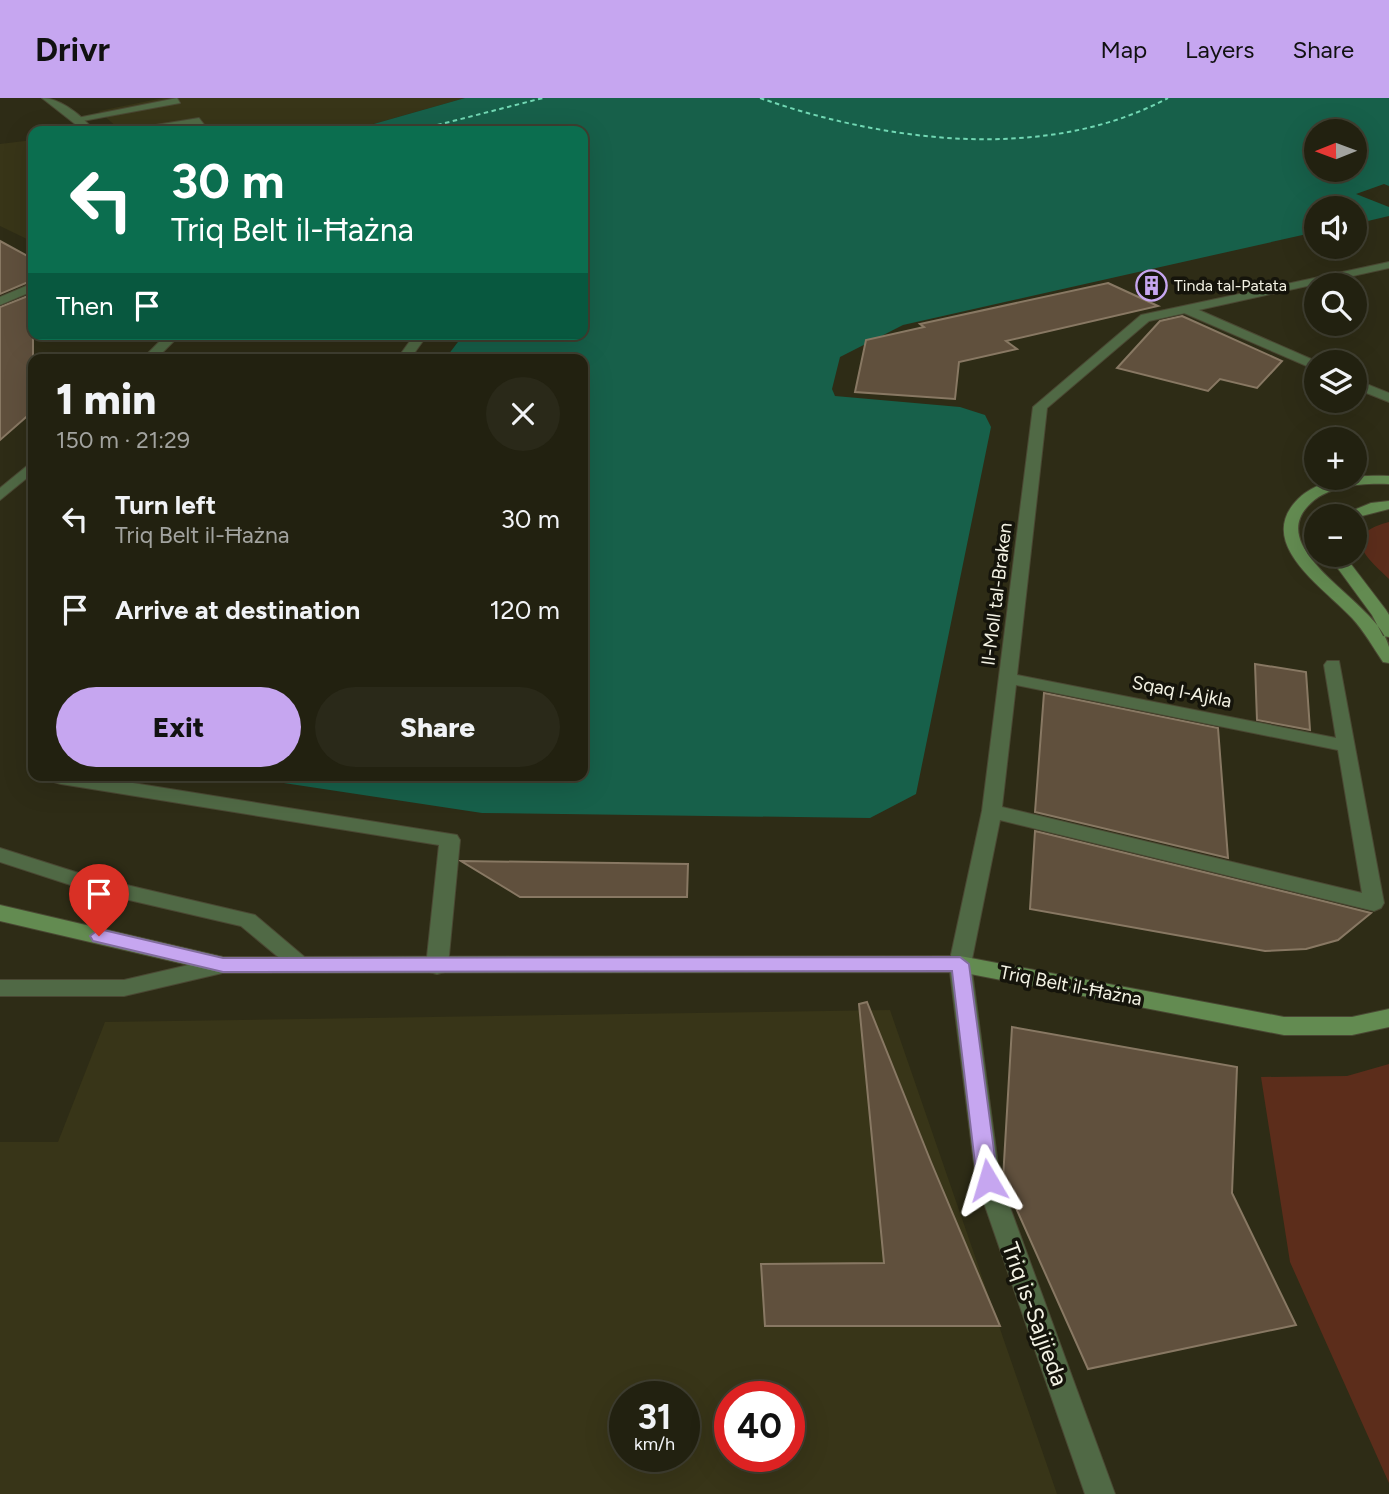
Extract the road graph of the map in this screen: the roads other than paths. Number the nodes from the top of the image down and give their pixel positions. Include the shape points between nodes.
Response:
1 (46, 98) edge
2 (177, 101) dead end
3 (77, 119) junction
4 (84, 126) edge
5 (162, 126) edge
6 (202, 126) edge
7 (1389, 265) edge
8 (28, 289) edge
9 (0, 301) edge
10 (1188, 310) junction
11 (168, 340) edge
12 (417, 340) edge
13 (153, 354) edge
14 (406, 354) edge
15 (1304, 361) edge
16 (1367, 389) edge
17 (1389, 398) edge
18 (28, 470) edge
19 (1389, 480) edge
20 (0, 496) edge
21 (1389, 505) edge
22 (1367, 509) edge
23 (1345, 567) edge
24 (1389, 632) edge
25 (1389, 658) edge
26 (1334, 666) dead end
27 (1007, 678) junction
28 (1348, 746) junction
29 (80, 781) edge
30 (992, 811) junction
31 (0, 855) edge
32 (0, 913) edge
33 (960, 964) junction
34 (223, 965) junction
35 (303, 965) junction
36 (437, 967) junction
37 (0, 988) edge
38 (1389, 1018) edge
39 (1100, 1494) edge

1 - 3 street
2 - 3 street
3 - 4 street
5 - 6 street via 199,121
7 - 10 street, Il-Moll tal-Braken
8 - 9 street
10 - 15 street
10 - 27 street, Il-Moll tal-Braken via 1145,318 1040,407
11 - 13 street
12 - 14 street
16 - 17 street
18 - 20 street
19 - 25 main road via 1345,483 1316,492 1297,506 1289,524 1293,545 1357,614
21 - 22 main road
23 - 24 main road
26 - 28 street
27 - 28 street, Sqaq l-Ajkla
27 - 30 street, Il-Moll tal-Braken
28 - 30 street via 1374,903
29 - 36 street via 450,840
30 - 33 street, Il-Moll tal-Braken
31 - 35 street via 86,883 248,920
32 - 34 main road, Triq Belt il-Ħażna
33 - 36 main road, Triq Belt il-Ħażna
33 - 38 main road, Triq Belt il-Ħażna via 1284,1026 1352,1026
33 - 39 street, Triq is-Sajjieda via 988,1180
34 - 35 main road, Triq Belt il-Ħażna
34 - 37 street via 124,988
35 - 36 main road, Triq Belt il-Ħażna

